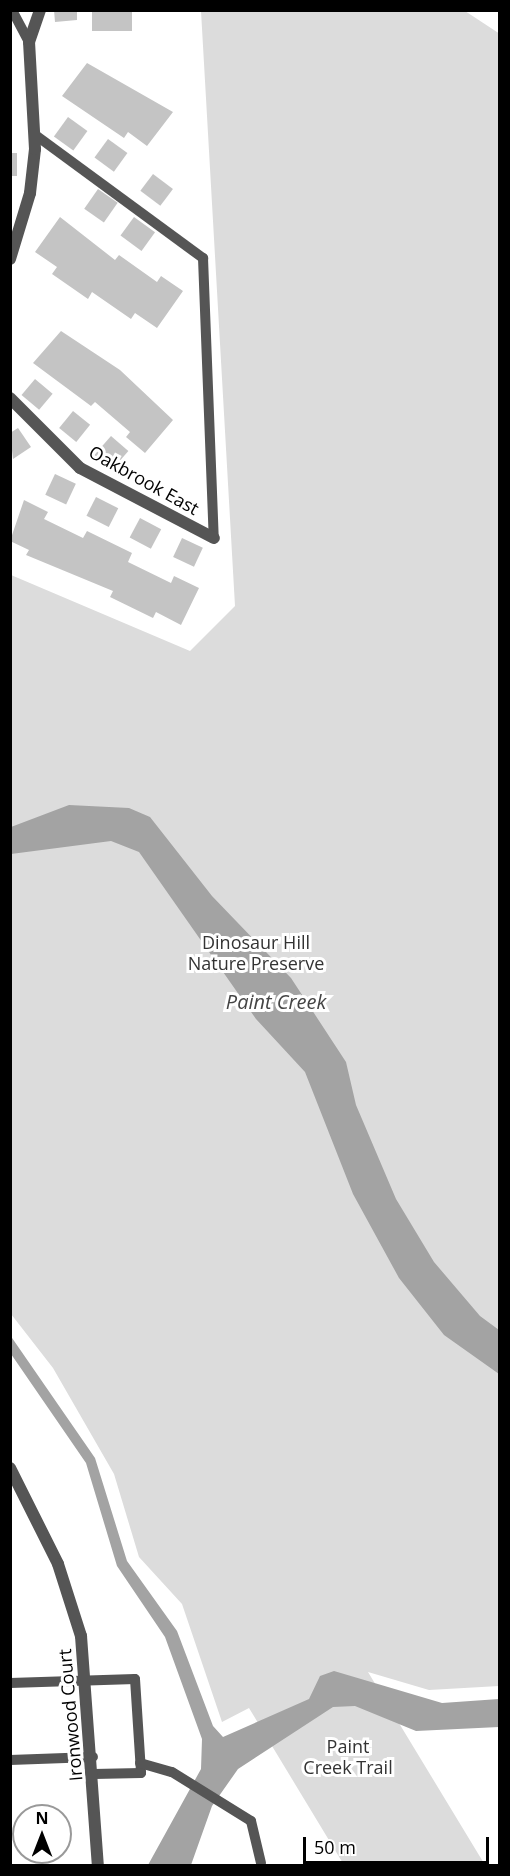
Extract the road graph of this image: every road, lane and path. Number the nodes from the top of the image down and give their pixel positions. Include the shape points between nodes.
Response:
1 (12, 10) edge
2 (40, 10) edge
3 (28, 42) junction
4 (34, 134) junction
5 (10, 259) edge
6 (10, 399) edge
7 (214, 538) joint
8 (10, 1468) edge
9 (88, 1680) junction
10 (10, 1683) edge
11 (93, 1757) junction
12 (10, 1760) edge
13 (140, 1763) junction
14 (94, 1774) junction
15 (261, 1863) dead end
16 (98, 1866) edge

1 - 3 lane
2 - 3 street
3 - 4 street
4 - 5 street via 30,193
4 - 7 lane via 204,258
6 - 7 street, Oakbrook East via 80,468
8 - 9 street, Ironwood Court via 72,1599
9 - 10 lane
9 - 11 street, Ironwood Court
9 - 13 lane via 135,1679
11 - 12 lane
11 - 14 street, Ironwood Court
13 - 14 lane via 141,1773
13 - 15 lane via 172,1772 230,1804 251,1821
14 - 16 street, Ironwood Court

